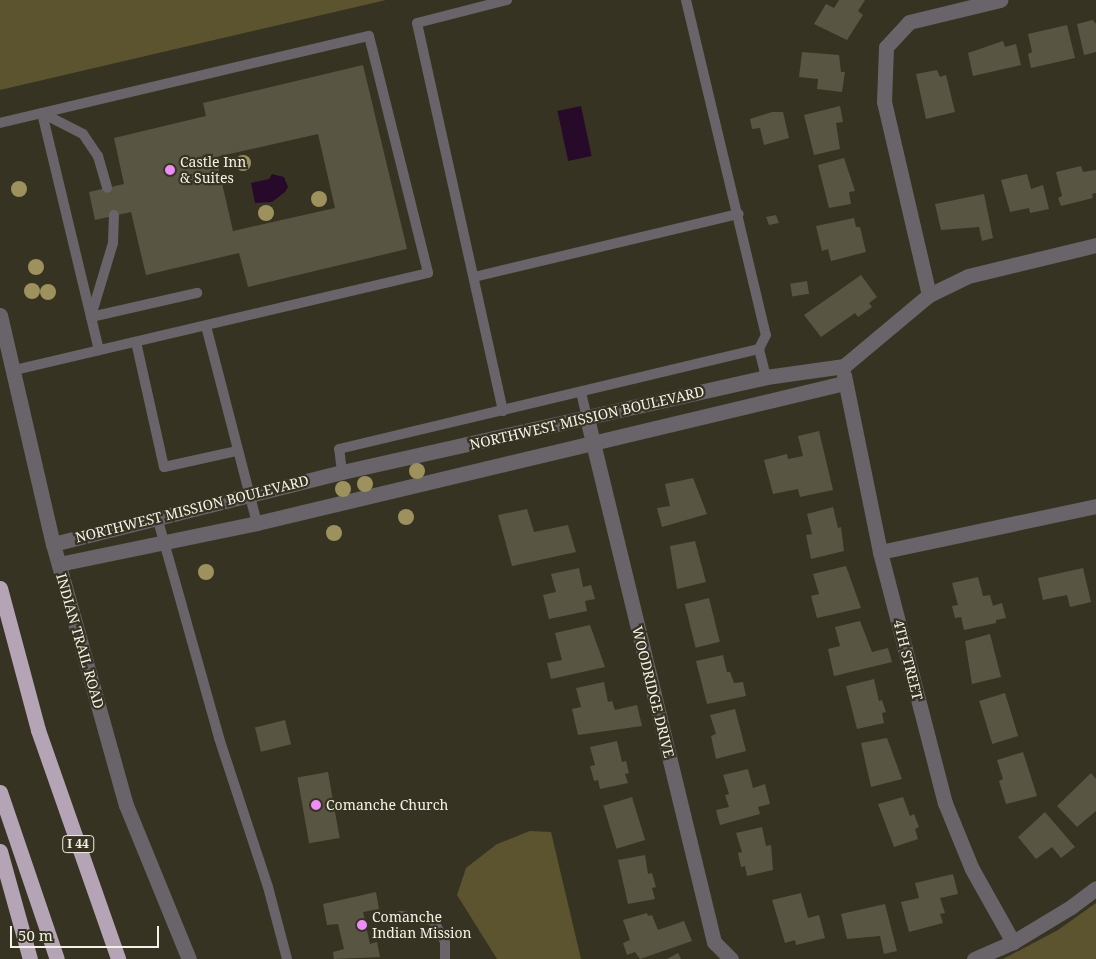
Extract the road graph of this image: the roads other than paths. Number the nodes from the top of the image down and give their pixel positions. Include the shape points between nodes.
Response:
1 (507, 0) edge
2 (686, 0) edge
3 (1000, 0) edge
4 (42, 113) junction
5 (0, 123) edge
6 (108, 188) dead end
7 (739, 214) junction
8 (114, 215) dead end
9 (1096, 245) edge
10 (474, 277) junction
11 (197, 293) dead end
12 (929, 295) junction
13 (0, 315) edge
14 (91, 316) junction
15 (206, 326) junction
16 (136, 342) junction
17 (759, 349) junction
18 (99, 350) junction
19 (844, 366) junction
20 (13, 370) junction
21 (766, 376) junction
22 (844, 383) junction
23 (581, 392) junction
24 (503, 411) junction
25 (587, 418) junction
26 (592, 445) junction
27 (237, 451) junction
28 (342, 472) junction
29 (248, 495) junction
30 (1096, 506) edge
31 (156, 517) junction
32 (257, 523) junction
33 (53, 544) junction
34 (165, 544) junction
35 (880, 552) junction
36 (59, 564) junction
37 (0, 588) edge
38 (0, 792) edge
39 (0, 851) edge
40 (1096, 888) edge
41 (400, 916) dead end
42 (1014, 942) junction
43 (30, 959) edge
44 (57, 959) edge
45 (118, 959) edge
46 (189, 959) edge
47 (287, 959) edge
48 (445, 959) edge
49 (731, 959) edge
50 (974, 959) edge

1 - 10 lane via 417,23
2 - 7 lane
3 - 12 street via 910,22 886,47 884,102
4 - 5 lane
4 - 6 lane via 83,134 98,156
4 - 14 lane
4 - 15 lane via 369,36 428,273
7 - 10 lane
7 - 17 lane via 766,335
8 - 14 lane via 113,243
9 - 12 street via 968,276
10 - 24 lane
11 - 14 lane
12 - 19 street
13 - 20 street, INDIAN TRAIL ROAD
14 - 18 lane
15 - 16 lane
15 - 27 lane
16 - 18 lane
16 - 27 lane via 164,467
17 - 21 lane
17 - 23 lane
18 - 20 lane
19 - 21 street, NORTHWEST MISSION BOULEVARD
19 - 22 street, 4TH STREET
20 - 33 street, INDIAN TRAIL ROAD
21 - 25 street, NORTHWEST MISSION BOULEVARD
22 - 26 street, NORTHWEST MISSION BOULEVARD
22 - 35 street, 4TH STREET
23 - 24 lane
23 - 25 lane
24 - 28 lane via 339,449
25 - 26 street, WOODRIDGE DRIVE
25 - 28 street, NORTHWEST MISSION BOULEVARD
26 - 32 street, NORTHWEST MISSION BOULEVARD
26 - 49 street, WOODRIDGE DRIVE via 714,942
27 - 29 lane
28 - 29 street, NORTHWEST MISSION BOULEVARD
29 - 31 street, NORTHWEST MISSION BOULEVARD
29 - 32 lane
30 - 35 street
31 - 33 street, NORTHWEST MISSION BOULEVARD
31 - 34 lane
32 - 34 street, NORTHWEST MISSION BOULEVARD
33 - 36 street, INDIAN TRAIL ROAD
34 - 36 street, NORTHWEST MISSION BOULEVARD
34 - 47 lane via 219,738 268,887
35 - 42 street, 4TH STREET via 945,804 972,869
36 - 46 street, INDIAN TRAIL ROAD via 126,805
37 - 45 highway, I 44 via 38,730
38 - 44 highway
39 - 43 highway
40 - 42 street via 1071,908
41 - 48 lane via 433,920 445,942
42 - 50 street

